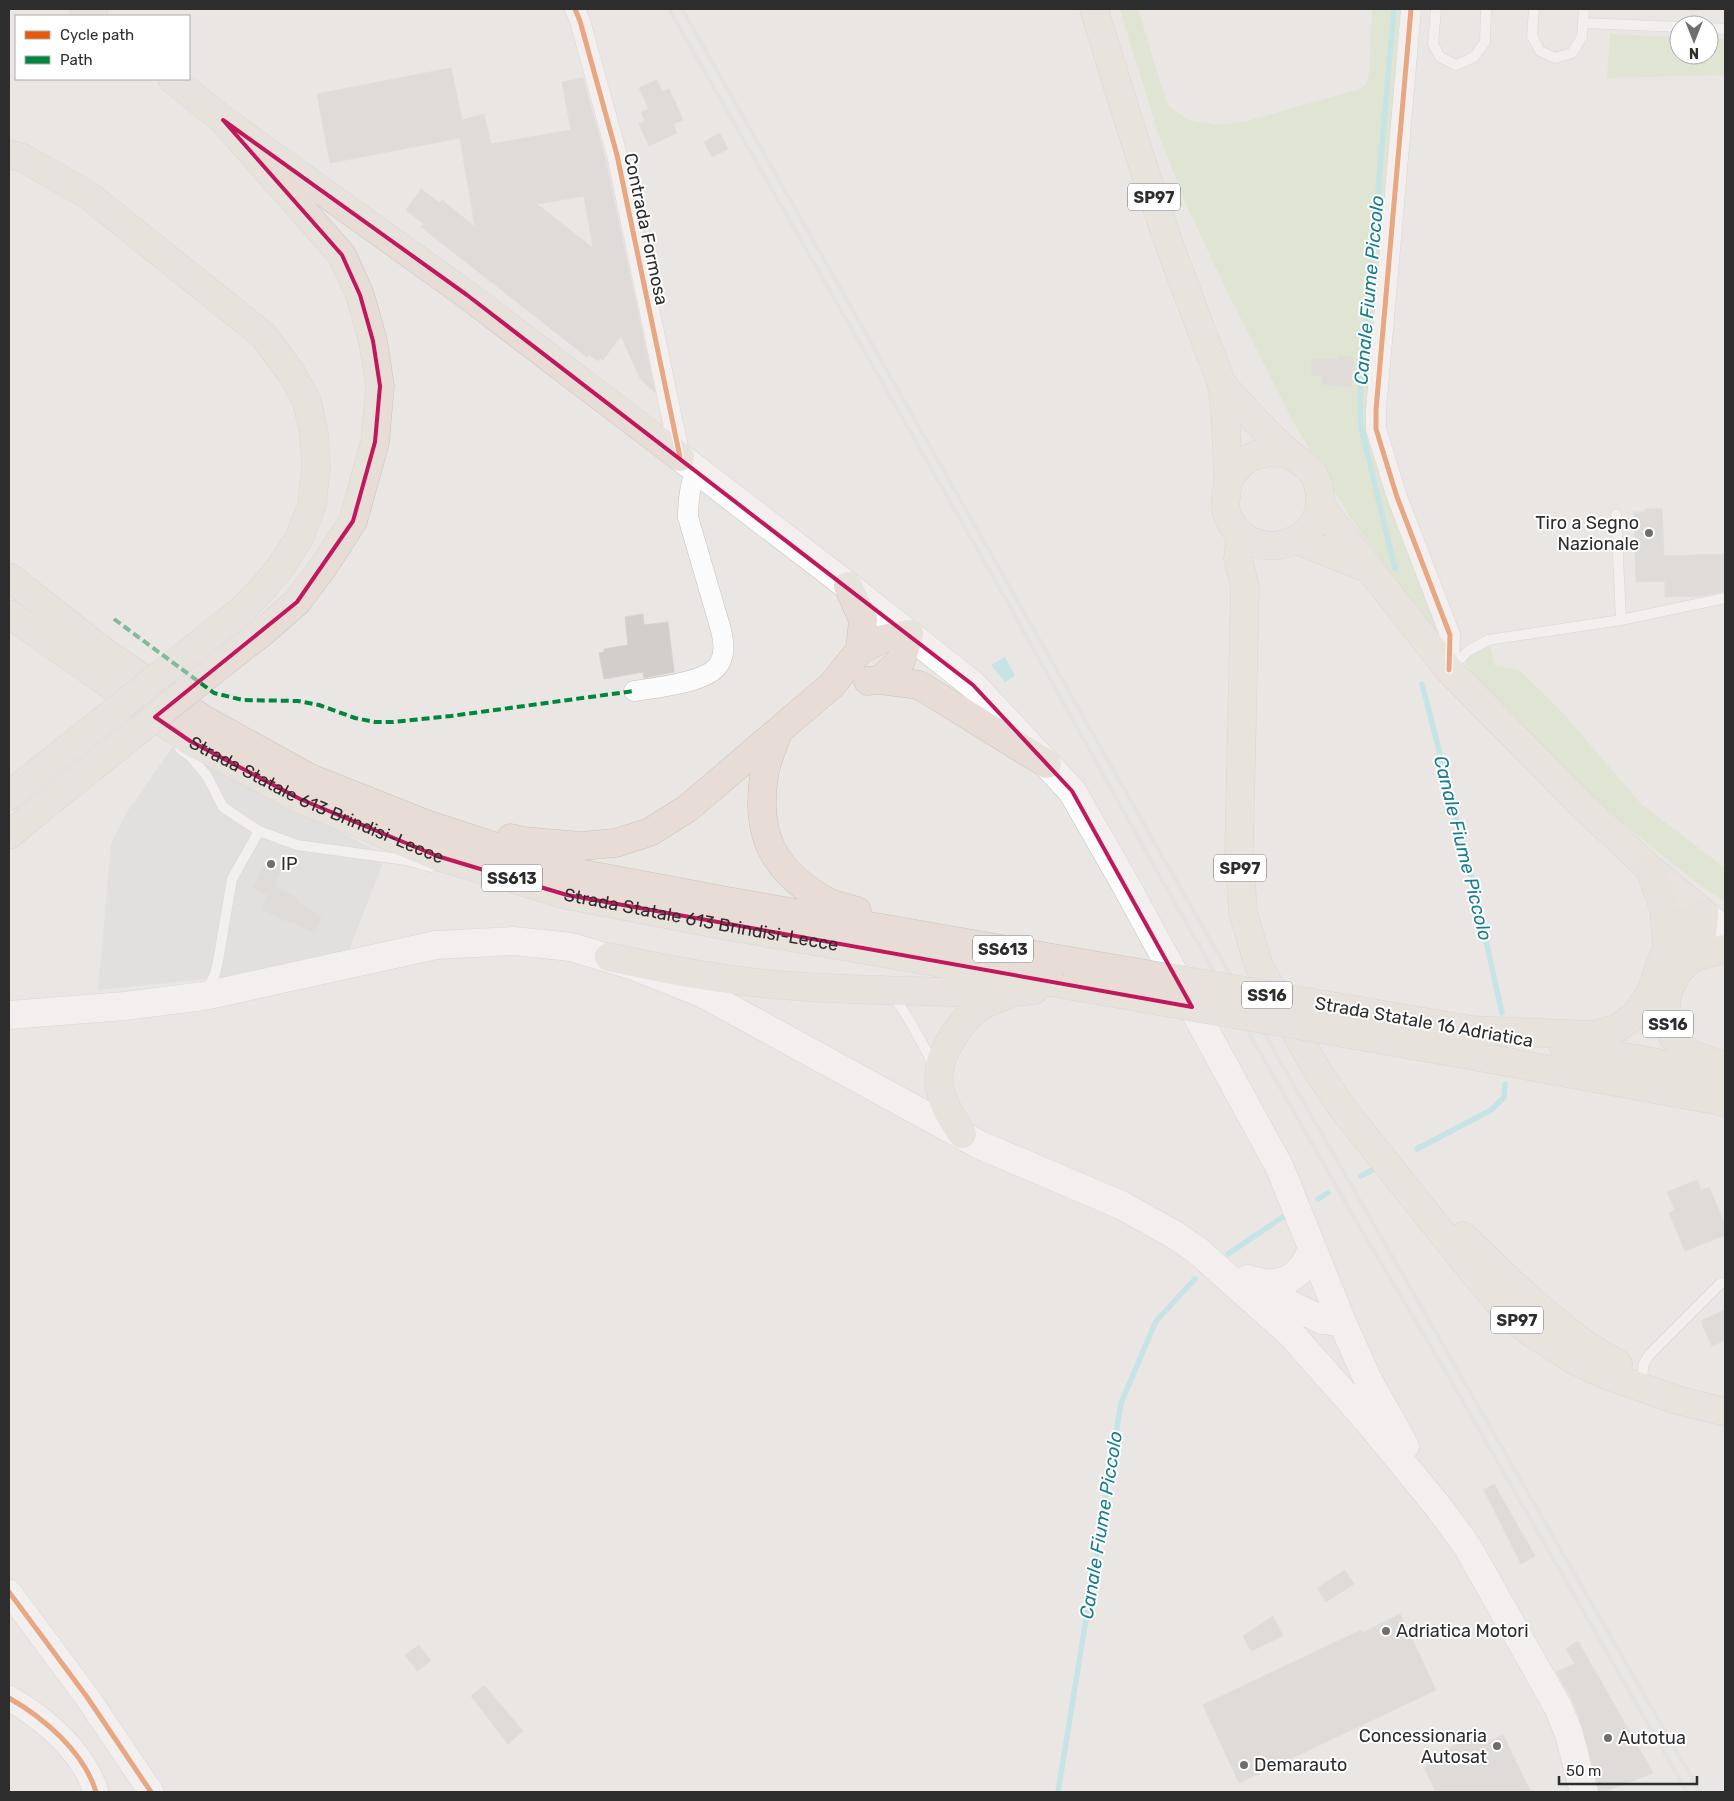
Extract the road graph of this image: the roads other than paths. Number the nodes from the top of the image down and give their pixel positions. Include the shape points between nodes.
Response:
1 (575, 9) edge
2 (1094, 9) edge
3 (1411, 9) edge
4 (1436, 9) edge
5 (1486, 9) edge
6 (1534, 9) edge
7 (1584, 9) edge
8 (1583, 23) junction
9 (1669, 27) edge
10 (173, 80) edge
11 (223, 120) junction
12 (9, 154) edge
13 (1221, 383) junction
14 (1291, 455) junction
15 (688, 463) junction
16 (1228, 481) junction
17 (1320, 503) junction
18 (1616, 514) dead end
19 (1241, 535) junction
20 (1298, 540) junction
21 (1368, 568) junction
22 (9, 577) edge
23 (848, 586) junction
24 (1725, 598) edge
25 (1622, 620) junction
26 (25, 631) edge
27 (909, 634) junction
28 (860, 650) junction
29 (1449, 670) junction
30 (880, 680) junction
31 (832, 686) junction
32 (634, 691) dead end
33 (111, 700) dead end
34 (151, 729) dead end
35 (778, 732) junction
36 (175, 746) dead end
37 (1047, 764) junction
38 (16, 790) edge
39 (426, 824) junction
40 (259, 831) junction
41 (9, 835) edge
42 (1648, 868) junction
43 (444, 870) dead end
44 (583, 909) dead end
45 (1714, 921) edge
46 (722, 925) junction
47 (943, 939) junction
48 (1725, 950) edge
49 (1679, 952) junction
50 (609, 957) junction
51 (1064, 960) joint
52 (218, 961) junction
53 (222, 985) junction
54 (1073, 986) junction
55 (890, 990) junction
56 (1011, 993) junction
57 (9, 1015) edge
58 (1472, 1043) junction
59 (1725, 1065) edge
60 (938, 1074) junction
61 (1725, 1076) edge
62 (1725, 1102) edge
63 (962, 1134) junction
64 (1370, 1142) junction
65 (1312, 1246) junction
66 (1220, 1270) junction
67 (1721, 1283) dead end
68 (1342, 1322) junction
69 (1291, 1334) junction
70 (1642, 1376) junction
71 (1725, 1408) edge
72 (1725, 1412) edge
73 (1440, 1509) junction
74 (9, 1592) edge
75 (9, 1698) edge
76 (96, 1792) edge
77 (151, 1792) edge
78 (1584, 1792) edge

1 - 15 street, Contrada Formosa via 617,155
2 - 13 main road, SP97 via 1169,243
3 - 29 street via 1376,429 1397,497 1450,635
4 - 5 lane via 1433,44 1440,57 1456,65 1474,57 1484,42
6 - 8 lane via 1532,36 1540,51 1555,58 1572,53 1582,38
7 - 8 lane
8 - 9 lane
10 - 11 highway
11 - 15 highway via 467,295
11 - 41 highway, bridge via 342,255 360,295 373,341 380,386 374,442 353,521 297,602
12 - 38 highway, bridge via 23,158 88,195 263,335 292,374 307,402 314,433 316,468 312,506 302,530 282,565 265,586 243,609
13 - 14 main road, SP97
13 - 16 main road, SP97
14 - 16 main road via 1261,452 1247,458
14 - 17 main road via 1313,474 1319,488
15 - 23 main road
15 - 32 street via 691,484 688,517 721,630 722,659 716,668 683,683
16 - 19 main road via 1226,510
17 - 20 main road via 1317,517
17 - 21 main road
18 - 25 lane
19 - 20 main road via 1254,543 1268,546
19 - 64 main road, SP97 via 1238,559 1244,596 1239,850 1243,913 1259,966 1268,983 1327,1086
20 - 21 main road
21 - 29 main road
22 - 39 highway, Strada Statale 613 Brindisi-Lecce / SS613 via 103,652 203,719 310,778
23 - 27 main road
23 - 28 highway via 863,620
24 - 25 lane
25 - 29 lane via 1488,640 1468,651
26 - 46 highway, Strada Statale 613 Brindisi-Lecce / SS613 via 190,741 300,799 437,856 558,892
27 - 28 highway via 883,639
27 - 30 highway via 901,661
27 - 37 main road via 973,685
28 - 31 highway
29 - 42 main road via 1582,806
30 - 31 highway
30 - 37 highway via 919,685
31 - 35 highway
33 - 34 lane
35 - 39 highway via 688,808 650,832 616,843 581,846 533,842 470,828
35 - 47 highway via 764,774 761,813 772,852 795,880 830,902
36 - 40 lane via 191,757 206,776 223,807
37 - 65 main road via 1072,791 1132,898 1280,1168
39 - 47 highway, Strada Statale 613 Brindisi-Lecce / SS613 via 573,872
40 - 43 lane via 297,845 406,860
40 - 52 lane via 232,879
42 - 45 main road
42 - 49 highway, SS16
44 - 46 lane via 630,917
45 - 49 highway, SS16 via 1682,926
46 - 54 highway, Strada Statale 613 Brindisi-Lecce / SS613
47 - 51 highway, Strada Statale 613 Brindisi-Lecce / SS613
48 - 49 highway
49 - 58 highway, SS16 via 1636,1015 1616,1029 1592,1035
49 - 59 highway, SS16 via 1677,973 1668,991 1665,1014 1673,1037 1692,1055
50 - 53 main road via 571,948 513,941 436,945
50 - 55 highway via 721,978
50 - 63 main road via 702,993
51 - 58 highway, Strada Statale 16 Adriatica / SS16, bridge
52 - 53 lane
52 - 53 lane via 215,974
53 - 57 main road via 125,1006
54 - 56 highway
54 - 58 highway, Strada Statale 16 Adriatica / SS16, bridge
55 - 56 highway
55 - 60 lane
56 - 60 highway via 980,1007 956,1031
58 - 61 highway, Strada Statale 16 Adriatica / SS16
58 - 62 highway, Strada Statale 16 Adriatica / SS16
60 - 63 highway via 944,1102
63 - 66 main road via 1008,1158 1121,1205 1175,1235
64 - 70 main road, SP97 via 1530,1299 1583,1343
64 - 72 main road, SP97 via 1474,1274 1505,1310 1530,1332 1574,1360 1606,1375 1677,1400
65 - 66 main road via 1299,1272 1276,1284
65 - 68 main road
66 - 68 main road via 1322,1320
66 - 69 main road
67 - 70 lane via 1650,1354 1644,1363
68 - 69 main road via 1339,1334 1329,1345 1312,1346
68 - 73 main road via 1368,1380
69 - 73 main road
70 - 71 main road, SP97
73 - 78 main road via 1467,1546 1558,1707
74 - 77 street via 87,1697
75 - 76 street via 53,1731 80,1760

